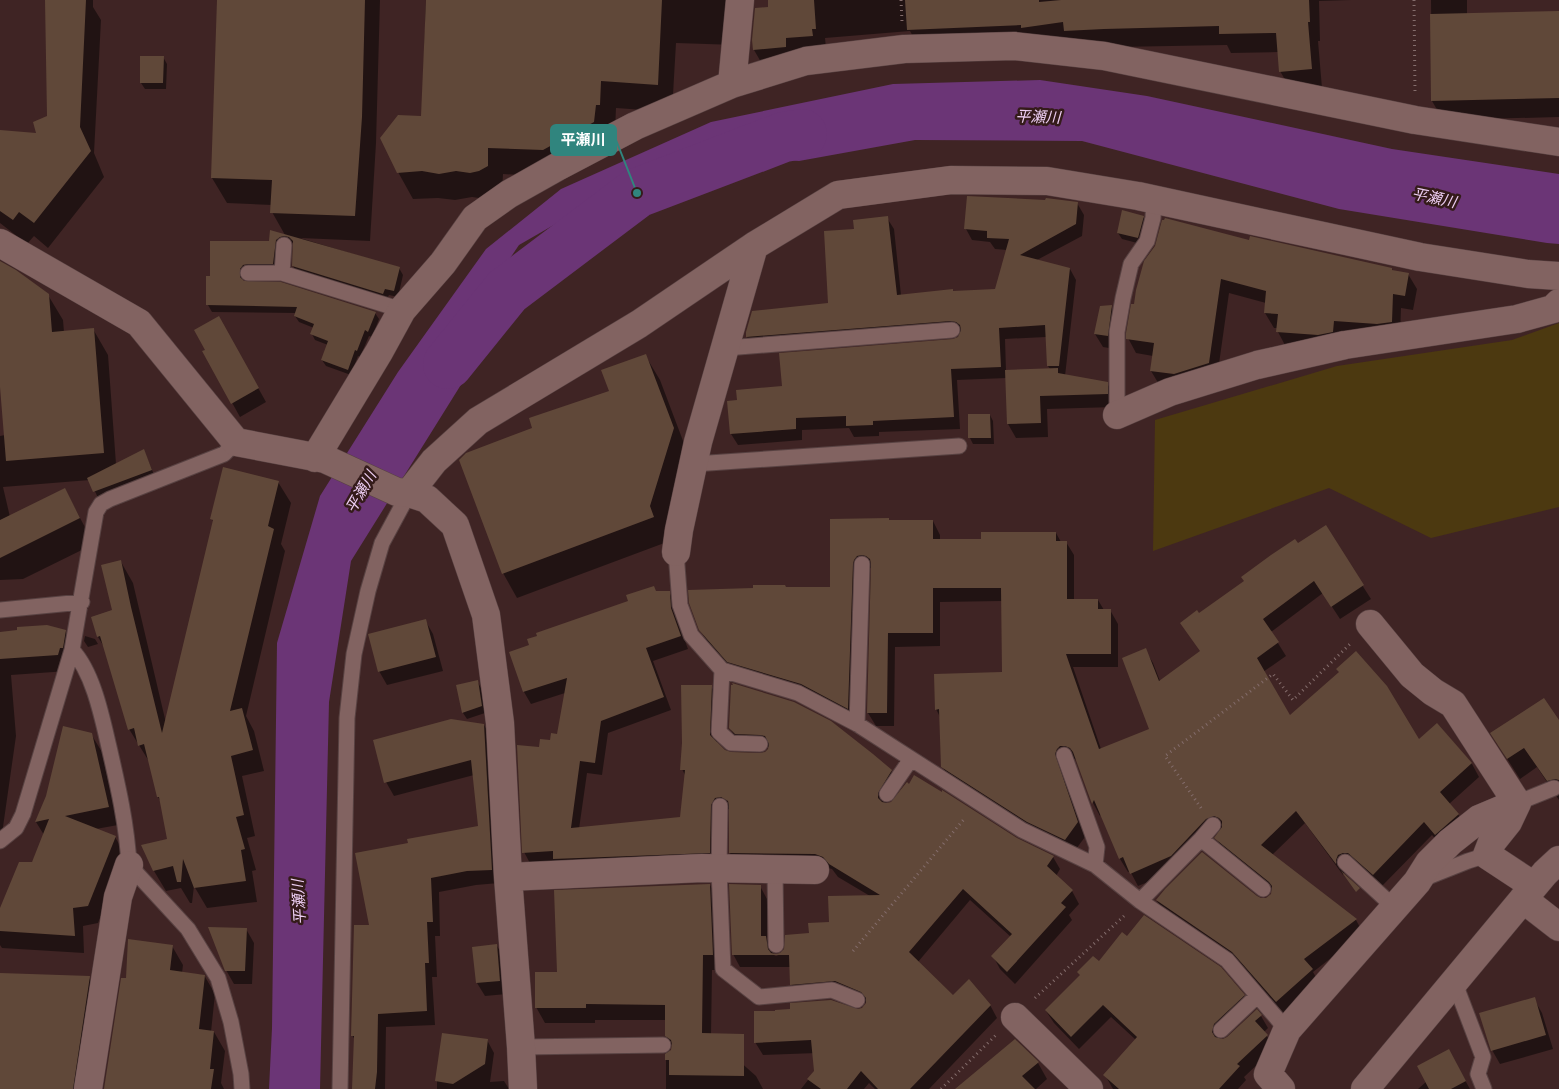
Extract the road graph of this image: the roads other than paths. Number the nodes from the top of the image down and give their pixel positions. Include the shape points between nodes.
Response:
1 (740, 0) edge
2 (732, 84) junction
3 (1559, 142) edge
4 (1154, 199) junction
5 (0, 243) edge
6 (284, 244) dead end
7 (754, 246) junction
8 (248, 273) dead end
9 (282, 273) junction
10 (1559, 276) edge
11 (1559, 303) edge
12 (402, 310) junction
13 (952, 330) dead end
14 (726, 348) junction
15 (1118, 415) joint
16 (236, 442) junction
17 (959, 446) dead end
18 (320, 458) junction
19 (694, 464) junction
20 (403, 492) junction
21 (676, 552) joint
22 (862, 564) dead end
23 (82, 602) junction
24 (0, 610) edge
25 (1370, 624) road end
26 (72, 650) junction
27 (722, 670) junction
28 (857, 724) junction
29 (760, 744) dead end
30 (1064, 755) dead end
31 (911, 759) junction
32 (1554, 788) dead end
33 (887, 794) dead end
34 (1517, 803) junction
35 (720, 806) dead end
36 (1213, 825) road end
37 (1202, 839) junction
38 (0, 841) edge
39 (1487, 855) junction
40 (1559, 860) edge
41 (1345, 862) dead end
42 (129, 865) junction
43 (1095, 865) junction
44 (719, 869) junction
45 (775, 870) junction
46 (815, 870) dead end
47 (508, 878) junction
48 (1416, 882) junction
49 (1263, 888) dead end
50 (1528, 893) junction
51 (1140, 901) junction
52 (1394, 907) junction
53 (1559, 927) edge
54 (776, 945) dead end
55 (1454, 980) junction
56 (1257, 996) junction
57 (857, 1000) dead end
58 (1015, 1017) road end
59 (1221, 1030) dead end
60 (1287, 1030) junction
61 (662, 1044) dead end
62 (521, 1047) junction
63 (88, 1089) edge
64 (242, 1089) edge
65 (340, 1089) edge
66 (523, 1089) edge
67 (1089, 1089) edge
68 (1281, 1089) edge
69 (1364, 1089) edge
70 (1484, 1089) edge

1 - 2 street
2 - 3 street via 806,61 855,54 904,49 1014,46 1104,56 1415,120
2 - 12 street via 636,126 509,194 475,218 443,263
4 - 7 street via 1047,181 951,180 838,195
4 - 10 street via 1420,257
4 - 15 lane via 1147,241 1131,264 1117,332
5 - 16 street via 139,323
6 - 9 lane
7 - 14 street
7 - 20 street via 639,324 478,421
8 - 9 lane
9 - 12 lane
11 - 15 street via 1553,309 1517,319 1345,345 1257,365 1170,392
12 - 18 street
13 - 14 lane
14 - 19 street
16 - 18 street
16 - 23 lane via 224,454 101,504 96,512
17 - 19 lane
18 - 20 street
19 - 21 street
20 - 47 street via 427,499 455,525 486,615 500,723
20 - 65 lane via 382,543 368,591 346,718
21 - 27 lane via 680,605 691,635
22 - 28 lane
23 - 24 lane
23 - 26 lane
25 - 34 street via 1412,675 1453,704
26 - 38 lane via 23,814 16,828
26 - 42 lane via 80,658 99,702 128,840
27 - 28 lane via 798,693
27 - 29 lane via 719,732 731,743
28 - 31 lane
30 - 43 lane via 1097,847
31 - 33 lane
31 - 43 lane via 1022,830
32 - 34 lane
34 - 39 street
34 - 48 street via 1479,819 1429,863
35 - 44 lane
36 - 37 lane
37 - 49 lane
37 - 51 lane
39 - 48 lane
39 - 50 street
40 - 50 street
41 - 52 lane
42 - 63 street via 118,897
42 - 64 lane via 188,929 218,978 231,1022
43 - 51 lane
44 - 45 street
44 - 47 street
44 - 57 lane via 723,969 759,997 832,990
45 - 46 street
45 - 54 lane
47 - 62 street
48 - 52 street
50 - 53 street
50 - 55 street
51 - 56 lane via 1227,960
52 - 60 street
55 - 69 street
55 - 70 lane via 1483,1057 1478,1074
56 - 59 lane
56 - 60 lane
58 - 67 street
60 - 68 street via 1268,1074
61 - 62 lane
62 - 66 street

